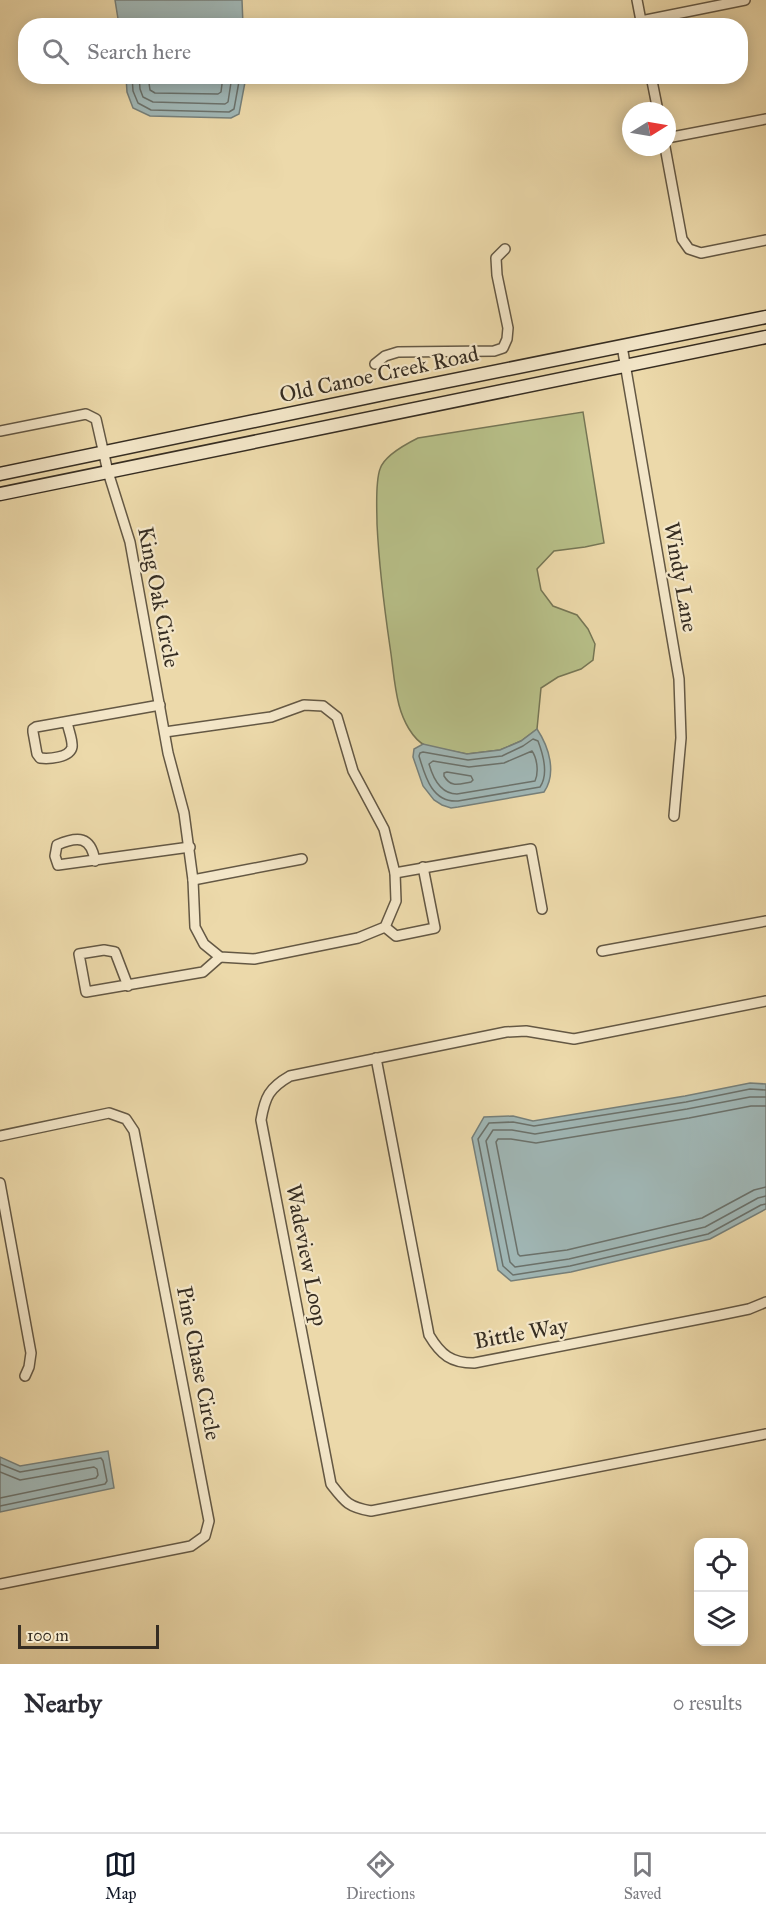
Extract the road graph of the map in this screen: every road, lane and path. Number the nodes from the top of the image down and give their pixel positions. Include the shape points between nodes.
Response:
1 (637, 0) edge
2 (745, 0) edge
3 (640, 18) edge
4 (664, 18) edge
5 (653, 84) edge
6 (656, 102) edge
7 (766, 119) edge
8 (676, 136) edge
9 (667, 156) edge
10 (766, 240) edge
11 (505, 249) dead end
12 (766, 317) edge
13 (766, 337) edge
14 (622, 346) junction
15 (375, 364) dead end
16 (626, 366) junction
17 (0, 431) edge
18 (104, 453) junction
19 (108, 472) junction
20 (0, 474) edge
21 (0, 494) edge
22 (160, 705) junction
23 (67, 722) junction
24 (165, 732) junction
25 (674, 816) dead end
26 (190, 847) junction
27 (302, 860) dead end
28 (95, 861) junction
29 (423, 867) junction
30 (395, 873) junction
31 (193, 880) junction
32 (542, 909) dead end
33 (766, 921) edge
34 (385, 927) junction
35 (602, 951) dead end
36 (220, 957) junction
37 (128, 986) junction
38 (766, 1001) edge
39 (376, 1058) junction
40 (0, 1136) edge
41 (0, 1183) edge
42 (766, 1302) edge
43 (25, 1376) dead end
44 (766, 1434) edge
45 (0, 1584) edge

1 - 3 street
2 - 4 street
5 - 6 street
7 - 8 street
9 - 10 street via 682,239 689,249 701,253
11 - 15 street via 496,258 508,328 502,348 398,352
12 - 14 main road, Old Canoe Creek Road
13 - 16 main road, Old Canoe Creek Road
14 - 16 street, Windy Lane
14 - 18 main road, Old Canoe Creek Road
16 - 19 main road, Old Canoe Creek Road
16 - 25 street, Windy Lane via 679,679 681,738
17 - 18 street, King Oak Circle via 86,414 96,419
18 - 19 street, King Oak Circle
18 - 20 main road, Old Canoe Creek Road
19 - 21 main road, Old Canoe Creek Road
19 - 22 street, King Oak Circle via 130,542
22 - 23 street
22 - 24 street, King Oak Circle
23 - 23 street via 33,729 40,758 69,752 72,747
24 - 26 street, King Oak Circle
24 - 30 street via 271,717 304,705 323,706 337,717 353,771 384,828
26 - 28 street
26 - 31 street, King Oak Circle
27 - 31 street
28 - 28 street via 58,866 57,845 80,839 88,843
29 - 30 street
29 - 32 street via 531,849
29 - 34 street via 435,928 396,936
30 - 34 street via 396,901
31 - 36 street, King Oak Circle via 195,927 204,945
33 - 35 street
34 - 36 street via 358,938 254,958
36 - 37 street via 203,972
37 - 37 street via 86,992 79,954 115,952
38 - 39 street, Wadeview Loop via 574,1039 526,1031 506,1032
39 - 42 street, Bittle Way via 429,1335 446,1356 460,1363 474,1363 720,1315
39 - 44 street, Wadeview Loop via 290,1076 276,1084 264,1101 261,1120 331,1484 344,1500 355,1508 371,1511
40 - 45 street, Pine Chase Circle via 109,1113 126,1119 134,1131 209,1521 205,1536 191,1546
41 - 43 street via 31,1353

